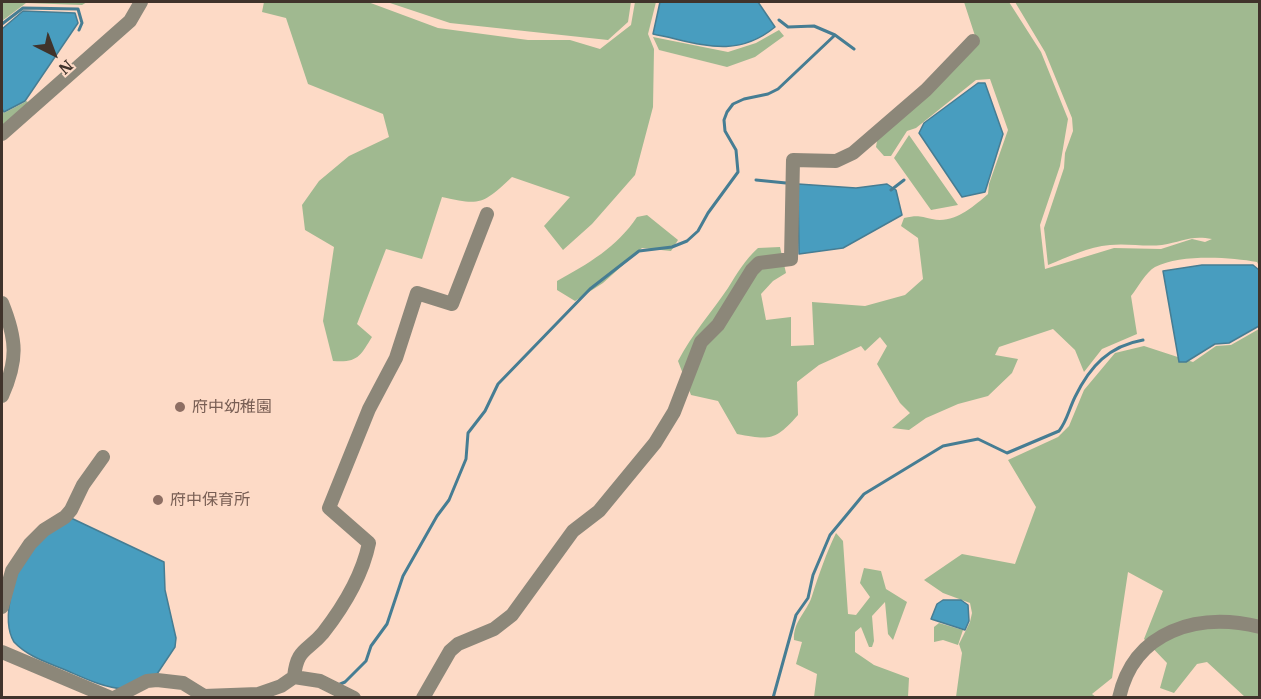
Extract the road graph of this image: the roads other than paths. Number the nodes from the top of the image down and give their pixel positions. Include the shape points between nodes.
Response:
1 (141, 2) edge
2 (973, 41) dead end
3 (2, 134) edge
4 (487, 214) dead end
5 (2, 303) edge
6 (2, 396) edge
7 (103, 457) dead end
8 (2, 607) edge
9 (1260, 627) edge
10 (2, 652) edge
11 (294, 677) junction
12 (113, 698) edge
13 (354, 698) edge
14 (423, 698) edge
15 (1119, 698) edge

1 - 3 street via 130,21
2 - 14 street via 926,90 854,153 836,160 793,160 791,259 759,263 752,270 718,325 701,342 674,412 655,443 599,511 573,531 512,615 494,629 450,651
4 - 11 street via 452,304 417,293 396,358 369,409 329,508 369,543 367,554 350,596 321,635 301,651
5 - 6 street via 15,354
7 - 8 street via 71,510 30,543 12,571
9 - 15 street via 1241,622 1197,624 1171,632 1152,642 1135,659 1124,676
10 - 12 street
11 - 12 street via 258,694 204,696 183,683 147,681
11 - 13 street via 320,681

